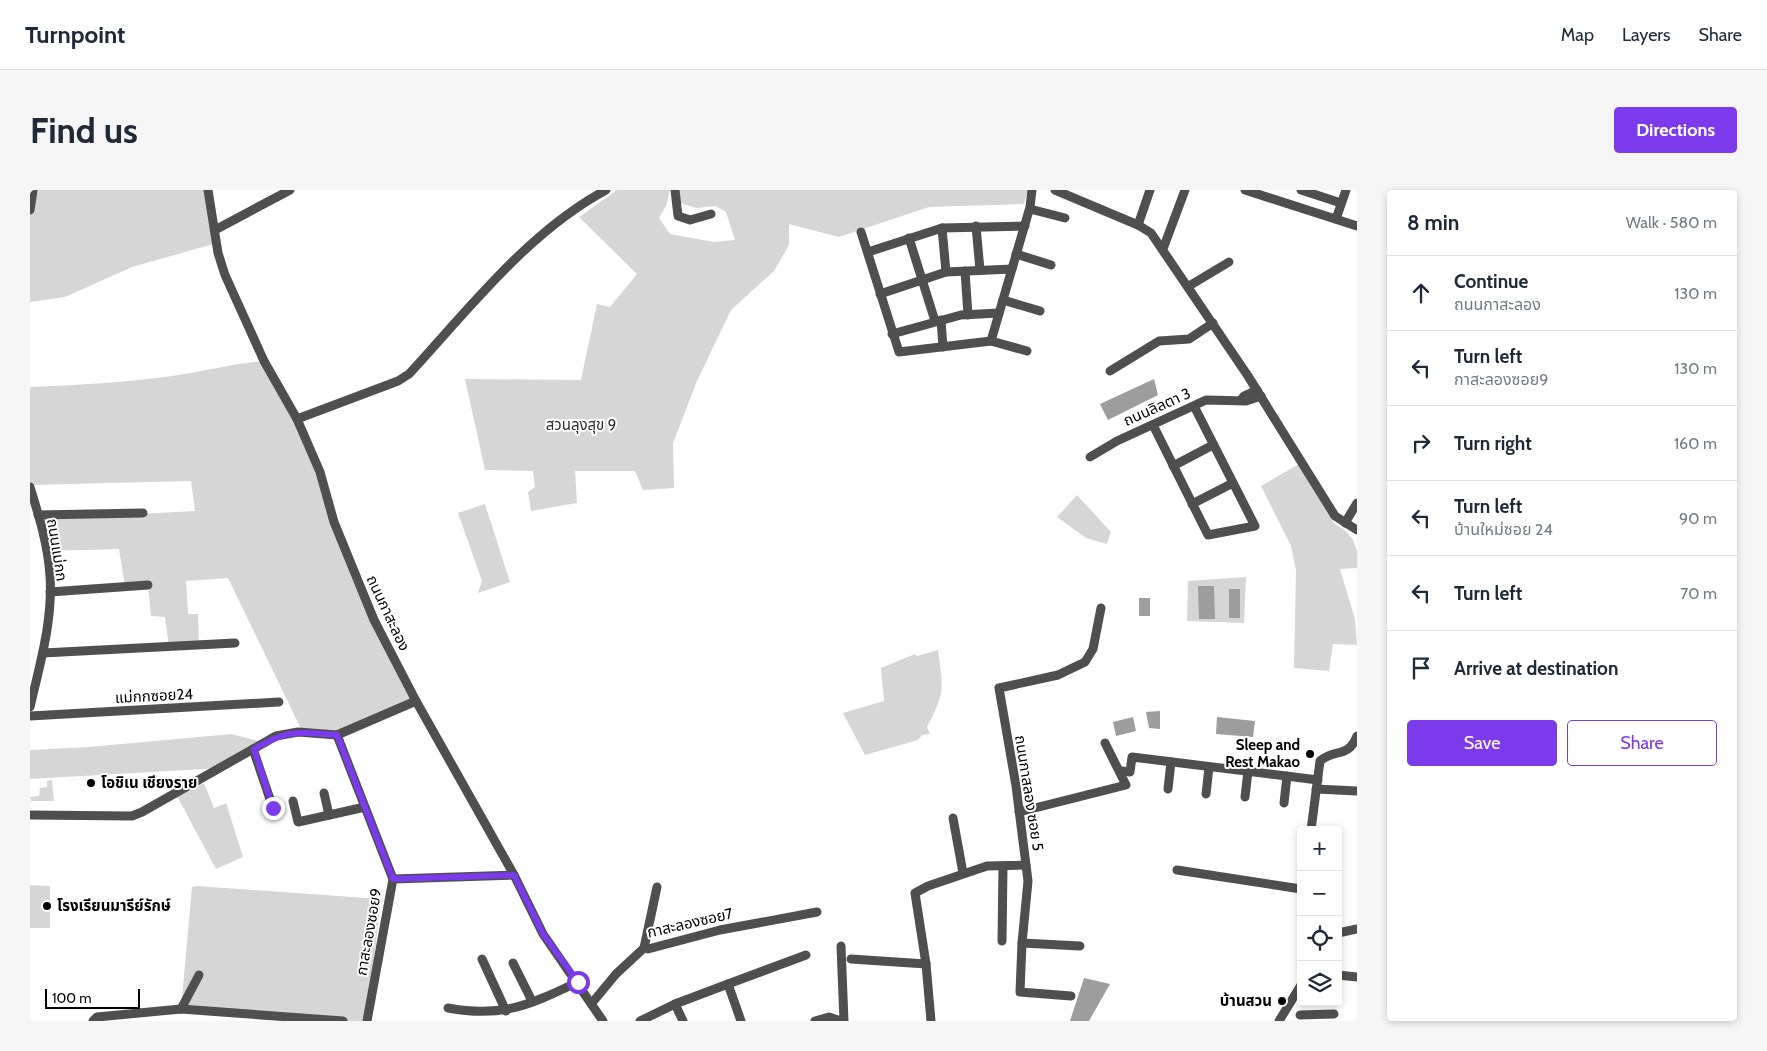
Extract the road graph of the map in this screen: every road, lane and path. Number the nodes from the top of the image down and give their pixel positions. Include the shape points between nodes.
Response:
1 (33, 190) edge
2 (208, 190) edge
3 (290, 190) edge
4 (606, 190) edge
5 (675, 190) edge
6 (1032, 190) edge
7 (1055, 190) edge
8 (1150, 190) edge
9 (1184, 190) edge
10 (1245, 190) edge
11 (1301, 190) edge
12 (1346, 190) edge
13 (1315, 192) edge
14 (1341, 204) junction
15 (1030, 209) junction
16 (30, 210) edge
17 (711, 214) dead end
18 (1065, 218) dead end
19 (1336, 219) junction
20 (1138, 224) junction
21 (976, 226) junction
22 (1025, 226) junction
23 (1357, 226) edge
24 (942, 228) junction
25 (214, 230) junction
26 (861, 232) dead end
27 (908, 238) junction
28 (1163, 249) junction
29 (868, 252) junction
30 (1016, 254) junction
31 (1229, 262) dead end
32 (1051, 265) dead end
33 (1012, 268) junction
34 (980, 270) junction
35 (946, 272) junction
36 (965, 272) junction
37 (921, 280) junction
38 (1188, 286) junction
39 (880, 294) junction
40 (1003, 300) junction
41 (1040, 311) dead end
42 (999, 313) junction
43 (968, 315) junction
44 (938, 321) junction
45 (1214, 323) junction
46 (892, 334) junction
47 (990, 341) junction
48 (943, 347) junction
49 (1027, 351) dead end
50 (1110, 371) dead end
51 (1259, 393) junction
52 (1194, 406) junction
53 (298, 419) junction
54 (1153, 425) junction
55 (1214, 445) junction
56 (1090, 457) dead end
57 (1174, 466) junction
58 (1233, 483) junction
59 (30, 486) edge
60 (1357, 503) edge
61 (1192, 504) junction
62 (143, 513) dead end
63 (38, 515) junction
64 (1345, 522) junction
65 (1357, 530) edge
66 (148, 585) dead end
67 (50, 592) junction
68 (1102, 608) dead end
69 (235, 643) dead end
70 (43, 653) junction
71 (416, 701) junction
72 (279, 702) dead end
73 (30, 707) edge
74 (30, 716) edge
75 (337, 735) junction
76 (1357, 736) edge
77 (1106, 743) dead end
78 (254, 749) junction
79 (1171, 762) junction
80 (1209, 767) junction
81 (1248, 771) junction
82 (1122, 772) dead end
83 (1287, 776) junction
84 (1317, 784) junction
85 (1168, 789) dead end
86 (1357, 792) edge
87 (324, 793) dead end
88 (1206, 794) dead end
89 (1245, 798) dead end
90 (293, 801) dead end
91 (1284, 803) dead end
92 (365, 807) junction
93 (273, 808) dead end
94 (1019, 812) junction
95 (30, 815) edge
96 (329, 815) junction
97 (953, 818) dead end
98 (1312, 826) edge
99 (1026, 865) junction
100 (1003, 867) junction
101 (1177, 870) dead end
102 (963, 873) junction
103 (514, 875) junction
104 (393, 879) junction
105 (657, 887) dead end
106 (1297, 888) edge
107 (817, 912) dead end
108 (1357, 930) edge
109 (1342, 932) edge
110 (1002, 941) dead end
111 (1022, 943) junction
112 (841, 946) dead end
113 (1080, 946) dead end
114 (644, 948) junction
115 (806, 955) dead end
116 (851, 958) dead end
117 (482, 959) dead end
118 (513, 963) dead end
119 (926, 964) junction
120 (199, 975) dead end
121 (1342, 975) edge
122 (1357, 977) edge
123 (578, 982) junction
124 (728, 984) junction
125 (1297, 992) edge
126 (1071, 996) dead end
127 (532, 1001) junction
128 (592, 1003) junction
129 (675, 1004) junction
130 (1289, 1007) junction
131 (448, 1008) dead end
132 (181, 1009) junction
133 (506, 1011) junction
134 (1334, 1014) dead end
135 (1300, 1015) junction
136 (306, 1019) edge
137 (93, 1021) edge
138 (344, 1021) edge
139 (367, 1021) edge
140 (603, 1021) edge
141 (640, 1021) edge
142 (683, 1021) edge
143 (741, 1021) edge
144 (815, 1021) edge
145 (842, 1021) edge
146 (931, 1021) edge
147 (1279, 1021) edge
148 (1310, 1021) edge

1 - 16 street
2 - 25 street, ถนนกาสะลอง
3 - 25 street
4 - 53 street via 580,204 530,245 409,374
5 - 17 street via 678,216 690,220
6 - 15 street
7 - 20 street
8 - 20 street
9 - 28 street
10 - 19 street
11 - 13 street
12 - 14 street
13 - 14 street
14 - 19 street
15 - 18 street
15 - 22 street
19 - 23 street
20 - 28 street
21 - 22 street
21 - 24 street
21 - 34 street
22 - 30 street
24 - 27 street
24 - 35 street
25 - 53 street, ถนนกาสะลอง via 218,253 239,308 264,361
26 - 29 street
27 - 29 street
27 - 37 street
28 - 38 street
29 - 39 street
30 - 32 street
30 - 33 street
31 - 38 street
33 - 34 street
33 - 40 street
34 - 36 street
35 - 36 street
35 - 37 street
36 - 43 street
37 - 39 street
37 - 44 street
38 - 45 street
39 - 46 street
40 - 41 street
40 - 42 street
42 - 43 street
42 - 47 street
43 - 44 street
44 - 46 street
44 - 48 street
45 - 50 street via 1189,338 1159,342
45 - 51 street
46 - 48 street via 899,352
47 - 48 street
47 - 49 street
51 - 52 street, ถนนลิลตา 3 via 1246,402 1206,400
51 - 64 street via 1335,516
52 - 54 street, ถนนลิลตา 3
52 - 55 street
53 - 71 street, ถนนกาสะลอง via 320,472 334,522 354,574
54 - 56 street, ถนนลิลตา 3
54 - 57 street
55 - 57 street
55 - 58 street
57 - 61 street
58 - 61 street
58 - 61 street via 1255,526 1208,535
59 - 63 street, ถนนแม่กก
60 - 64 street
62 - 63 street
63 - 67 street, ถนนแม่กก via 44,536
64 - 65 street
66 - 67 street
67 - 70 street, ถนนแม่กก
68 - 94 street, ถนนกาสลอง ซอย 5 via 1093,649 1085,662 1058,674 999,688
69 - 70 street
70 - 73 street, ถนนแม่กก
71 - 75 street
71 - 103 street, ถนนกาสะลอง
72 - 74 street, แม่กกซอย24
75 - 78 street via 287,734 276,736
75 - 92 street
76 - 84 street via 1354,745 1346,752 1326,756 1320,761
77 - 94 street via 1126,785
78 - 93 street
78 - 95 street via 132,816
79 - 80 street
79 - 82 street via 1132,757 1130,772
79 - 85 street
80 - 81 street
80 - 88 street
81 - 83 street
81 - 89 street
83 - 84 street
83 - 91 street
84 - 86 street
84 - 98 street
87 - 96 street
90 - 96 street via 298,822
92 - 96 street
92 - 104 street
94 - 99 street, ถนนกาสลอง ซอย 5
97 - 102 street
99 - 100 street, ถนนกาสลอง ซอย 5
99 - 111 street via 1028,881
100 - 102 street, ถนนกาสลอง ซอย 5 via 987,866
100 - 110 street
101 - 106 street
102 - 119 street, ถนนกาสลอง ซอย 5 via 915,893
103 - 104 street, กาสะลองซอย9
103 - 123 street, ถนนกาสะลอง via 543,934
104 - 139 street, กาสะลองซอย9
105 - 114 street
107 - 114 street, กาสะลองซอย7
108 - 109 street
111 - 113 street
111 - 126 street via 1021,994
112 - 145 street
114 - 128 street, กาสะลองซอย7
115 - 124 street
116 - 119 street
117 - 133 street
118 - 127 street
119 - 146 street, ถนนกาสลอง ซอย 5
120 - 132 street
121 - 122 street
123 - 127 street
123 - 128 street, ถนนกาสะลอง
124 - 129 street
124 - 143 street
125 - 130 street
127 - 133 street
128 - 140 street, ถนนกาสะลอง
129 - 141 street
129 - 142 street
130 - 135 street
130 - 147 street
131 - 133 street via 486,1013
132 - 136 street
132 - 137 street via 97,1017
134 - 135 street
135 - 148 street
136 - 138 street
144 - 145 street via 829,1018

